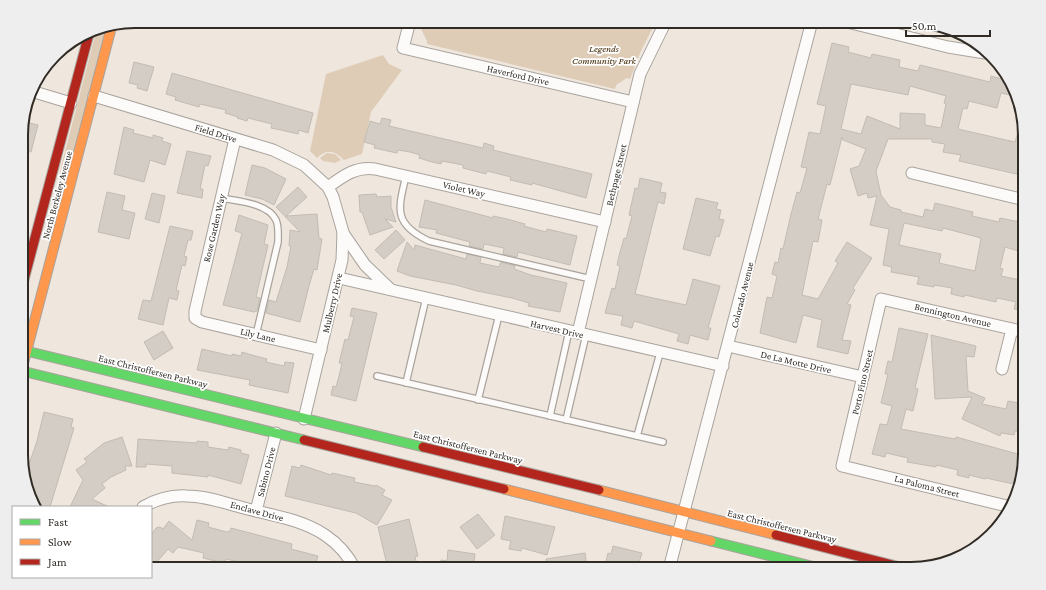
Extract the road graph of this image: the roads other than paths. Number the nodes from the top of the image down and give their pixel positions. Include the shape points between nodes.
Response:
1 (408, 28) edge
2 (662, 28) edge
3 (810, 28) edge
4 (871, 28) edge
5 (111, 31) edge
6 (88, 39) edge
7 (977, 51) edge
8 (37, 93) edge
9 (94, 96) junction
10 (633, 102) junction
11 (71, 103) junction
12 (235, 139) junction
13 (912, 173) dead end
14 (406, 176) junction
15 (328, 187) junction
16 (221, 198) junction
17 (1018, 198) edge
18 (605, 222) junction
19 (342, 232) junction
20 (28, 264) edge
21 (339, 278) junction
22 (591, 279) junction
23 (392, 290) junction
24 (426, 298) junction
25 (881, 299) joint
26 (499, 315) junction
27 (195, 318) joint
28 (1012, 329) junction
29 (1018, 330) edge
30 (578, 333) junction
31 (256, 335) junction
32 (28, 336) edge
33 (728, 346) junction
34 (321, 350) junction
35 (28, 352) edge
36 (660, 353) junction
37 (723, 366) junction
38 (1002, 369) dead end
39 (28, 371) edge
40 (377, 376) dead end
41 (863, 377) junction
42 (406, 383) junction
43 (478, 400) junction
44 (550, 416) junction
45 (304, 419) junction
46 (566, 420) junction
47 (285, 425) dead end
48 (355, 431) junction
49 (276, 433) junction
50 (637, 436) junction
51 (339, 437) dead end
52 (663, 442) dead end
53 (842, 466) joint
54 (145, 506) edge
55 (1005, 506) edge
56 (256, 511) junction
57 (683, 511) junction
58 (678, 532) junction
59 (350, 562) edge
60 (671, 562) edge
61 (796, 562) edge
62 (881, 562) edge

1 - 10 street, Haverford Drive via 404,48
2 - 10 street, Bethpage Street via 643,66
3 - 33 street, Colorado Avenue
4 - 7 street via 948,47
5 - 9 street, North Berkeley Avenue
6 - 11 street, North Berkeley Avenue
8 - 11 street
9 - 12 street, Field Drive
9 - 32 street, North Berkeley Avenue
10 - 18 street, Bethpage Street
11 - 20 street, North Berkeley Avenue
12 - 15 street, Field Drive via 289,156 304,165
12 - 16 street, Rose Garden Way
13 - 17 street
14 - 15 street, Violet Way via 365,167 349,173
14 - 18 street, Violet Way
14 - 22 lane via 399,204 401,216 406,227 416,235 429,241
15 - 19 street, Mulberry Drive
16 - 27 street, Rose Garden Way
16 - 31 lane via 258,206 268,211 276,219 279,230
18 - 22 street, Bethpage Street
19 - 21 street, Mulberry Drive via 343,250
19 - 23 street, Harvest Drive via 365,265
21 - 23 street, Harvest Drive
21 - 34 street, Mulberry Drive
22 - 30 street, Bethpage Street
23 - 24 street, Harvest Drive
24 - 26 street, Harvest Drive
24 - 42 lane
25 - 28 street, Bennington Avenue
25 - 41 street, Porto Fino Street
26 - 30 street, Harvest Drive
26 - 43 lane
27 - 31 street, Lily Lane
28 - 29 street, Bennington Avenue
28 - 38 street
30 - 36 street, Harvest Drive
30 - 44 lane
30 - 46 lane
31 - 34 street, Lily Lane
33 - 37 street, Colorado Avenue
33 - 41 street, De La Motte Drive
34 - 45 street, Mulberry Drive
35 - 45 street, East Christoffersen Parkway
36 - 37 street, Harvest Drive
36 - 50 lane
37 - 57 street, Colorado Avenue
39 - 49 street
40 - 42 lane
41 - 53 street, Porto Fino Street
42 - 43 lane
43 - 44 lane
44 - 46 lane
45 - 48 street, East Christoffersen Parkway
46 - 50 lane
47 - 49 street via 278,428
48 - 51 street via 346,437
48 - 57 street, East Christoffersen Parkway
49 - 56 street, Sabino Drive
49 - 58 street
50 - 52 lane
53 - 55 street, La Paloma Street
54 - 56 street, Enclave Drive via 164,498 188,496
56 - 59 street, Enclave Drive via 302,523 319,531 338,546
57 - 58 street, Colorado Avenue
57 - 62 street, East Christoffersen Parkway
58 - 60 street, Colorado Avenue
58 - 61 street

